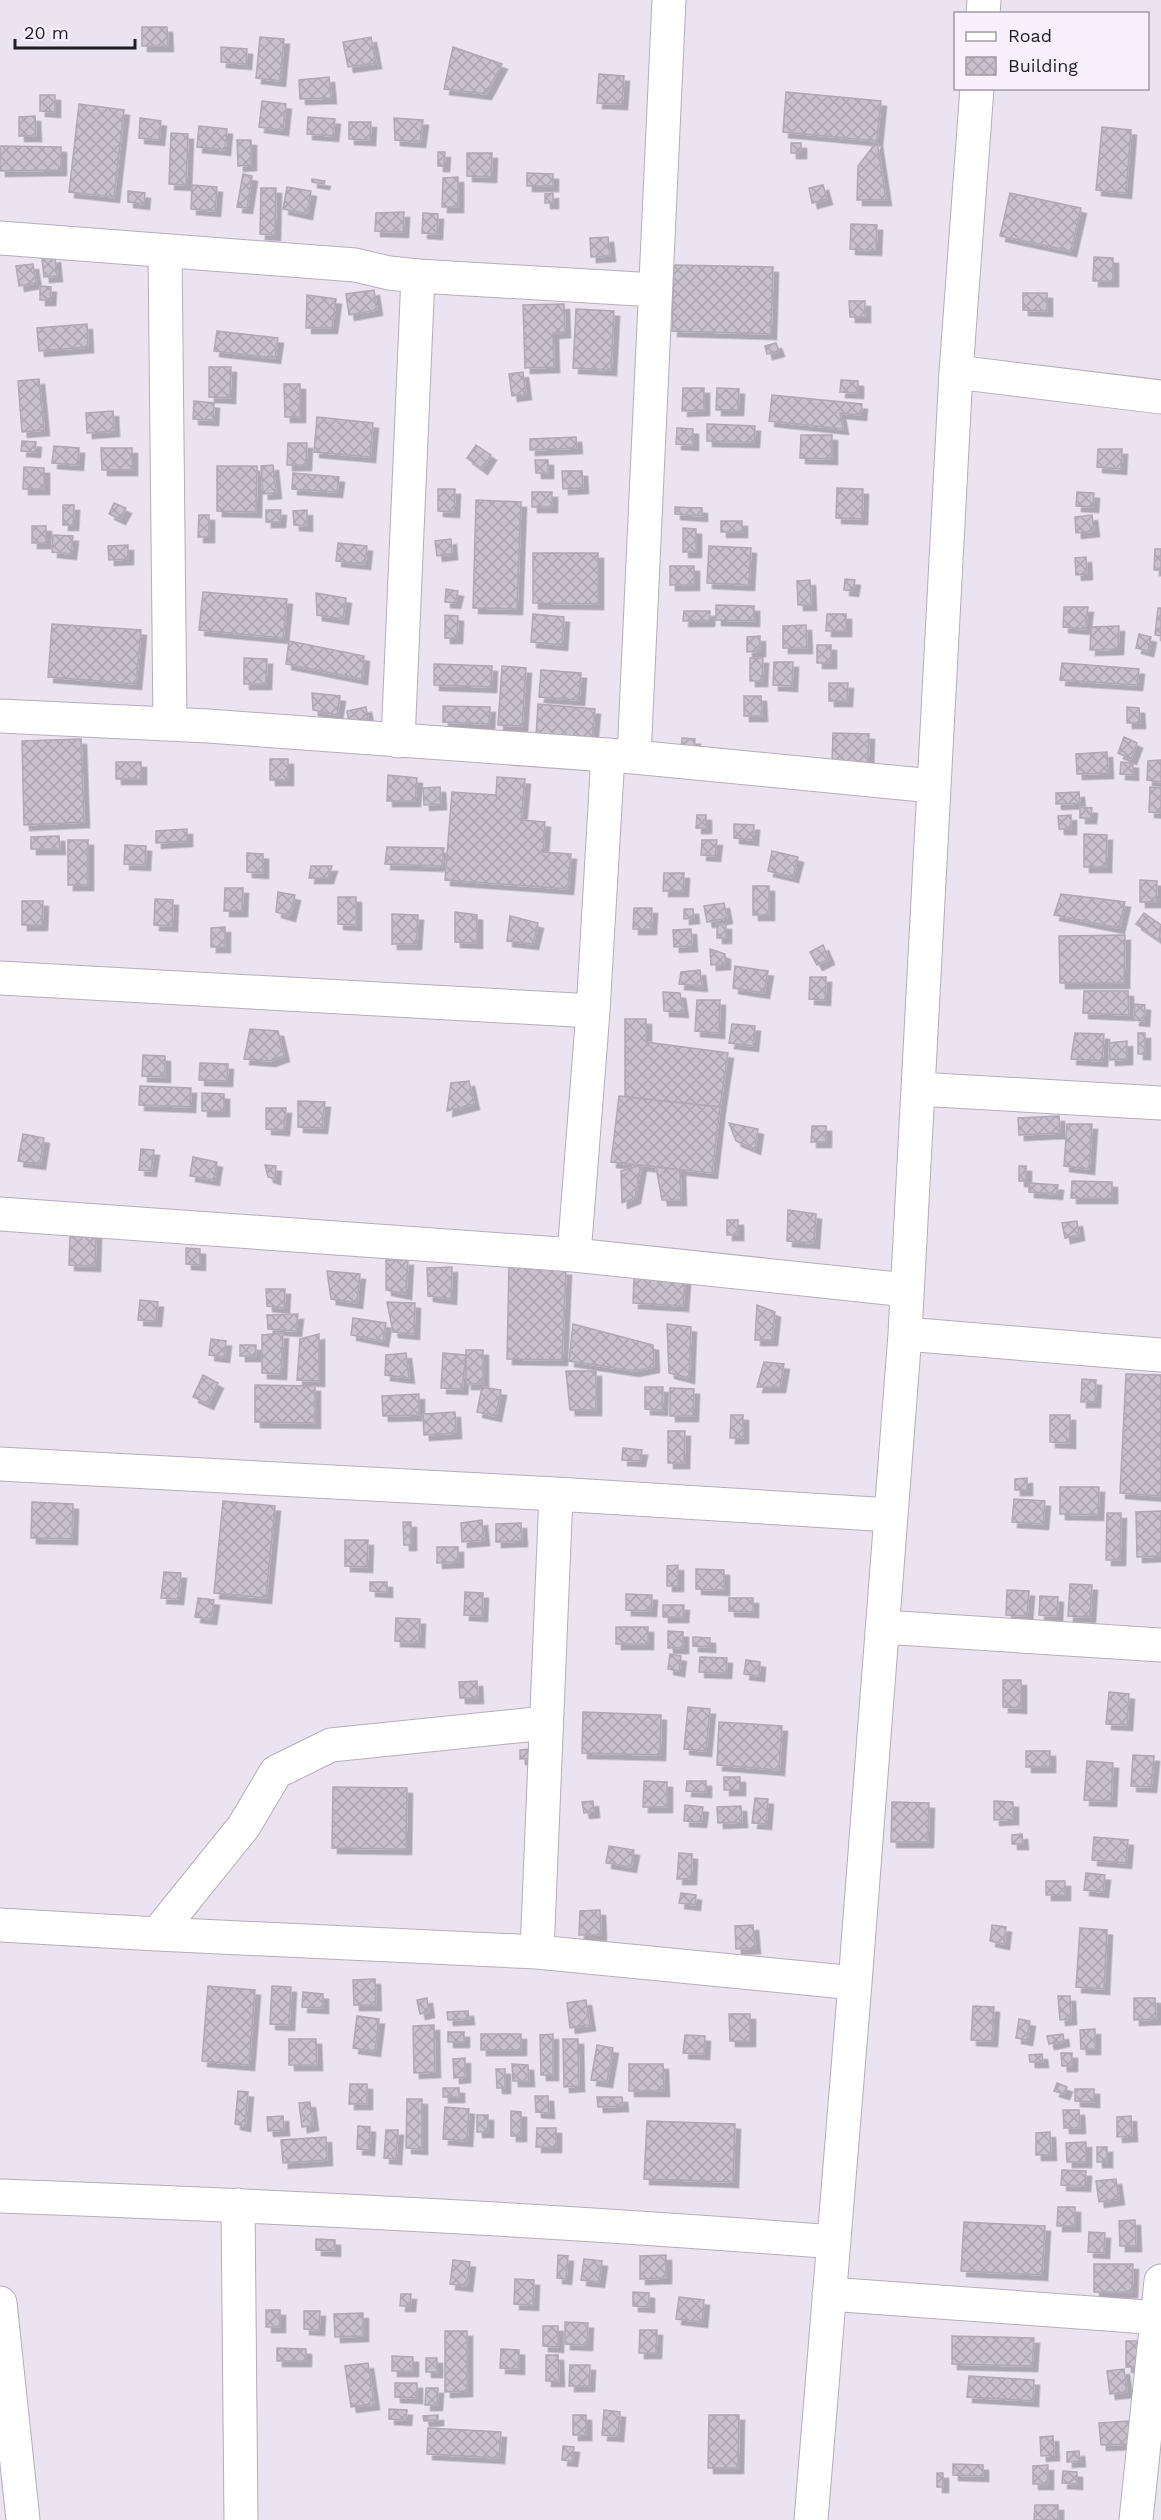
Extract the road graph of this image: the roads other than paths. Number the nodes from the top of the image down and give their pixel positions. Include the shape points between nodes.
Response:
1 (669, 0) edge
2 (977, 90) edge
3 (0, 238) edge
4 (165, 250) junction
5 (418, 276) junction
6 (655, 290) junction
7 (956, 372) junction
8 (1161, 397) edge
9 (0, 716) edge
10 (170, 724) junction
11 (398, 741) junction
12 (621, 756) junction
13 (933, 786) junction
14 (0, 978) edge
15 (593, 1011) junction
16 (918, 1089) junction
17 (1161, 1103) edge
18 (0, 1214) edge
19 (574, 1255) junction
20 (907, 1290) junction
21 (905, 1334) junction
22 (1161, 1355) edge
23 (0, 1464) edge
24 (556, 1494) junction
25 (891, 1515) junction
26 (883, 1627) junction
27 (1161, 1645) edge
28 (546, 1723) junction
29 (0, 1925) edge
30 (157, 1934) junction
31 (537, 1952) junction
32 (855, 1983) junction
33 (0, 2196) edge
34 (238, 2205) junction
35 (834, 2242) junction
36 (1161, 2281) edge
37 (829, 2294) junction
38 (0, 2303) edge
39 (1160, 2318) edge
40 (23, 2520) edge
41 (241, 2520) edge
42 (811, 2520) edge
43 (1136, 2520) edge

1 - 6 street
2 - 7 street
3 - 4 street
4 - 5 street via 355,265
4 - 10 street
5 - 6 street
5 - 11 street
6 - 12 street
7 - 8 street
7 - 13 street
9 - 10 street
10 - 11 street
11 - 12 street
12 - 13 street
12 - 15 street
13 - 16 street
14 - 15 street
15 - 19 street
16 - 17 street
16 - 20 street
18 - 19 street
19 - 20 street
20 - 21 street
21 - 22 street
21 - 25 street
23 - 24 street
24 - 25 street
24 - 28 street
25 - 26 street
26 - 27 street
26 - 32 street
28 - 30 street via 331,1744 276,1772 244,1826
28 - 31 street
29 - 30 street
30 - 31 street
31 - 32 street
32 - 35 street
33 - 34 street
34 - 35 street via 640,2226
34 - 41 street
35 - 37 street
36 - 39 street
37 - 39 street
37 - 42 street
38 - 40 street
39 - 43 street

